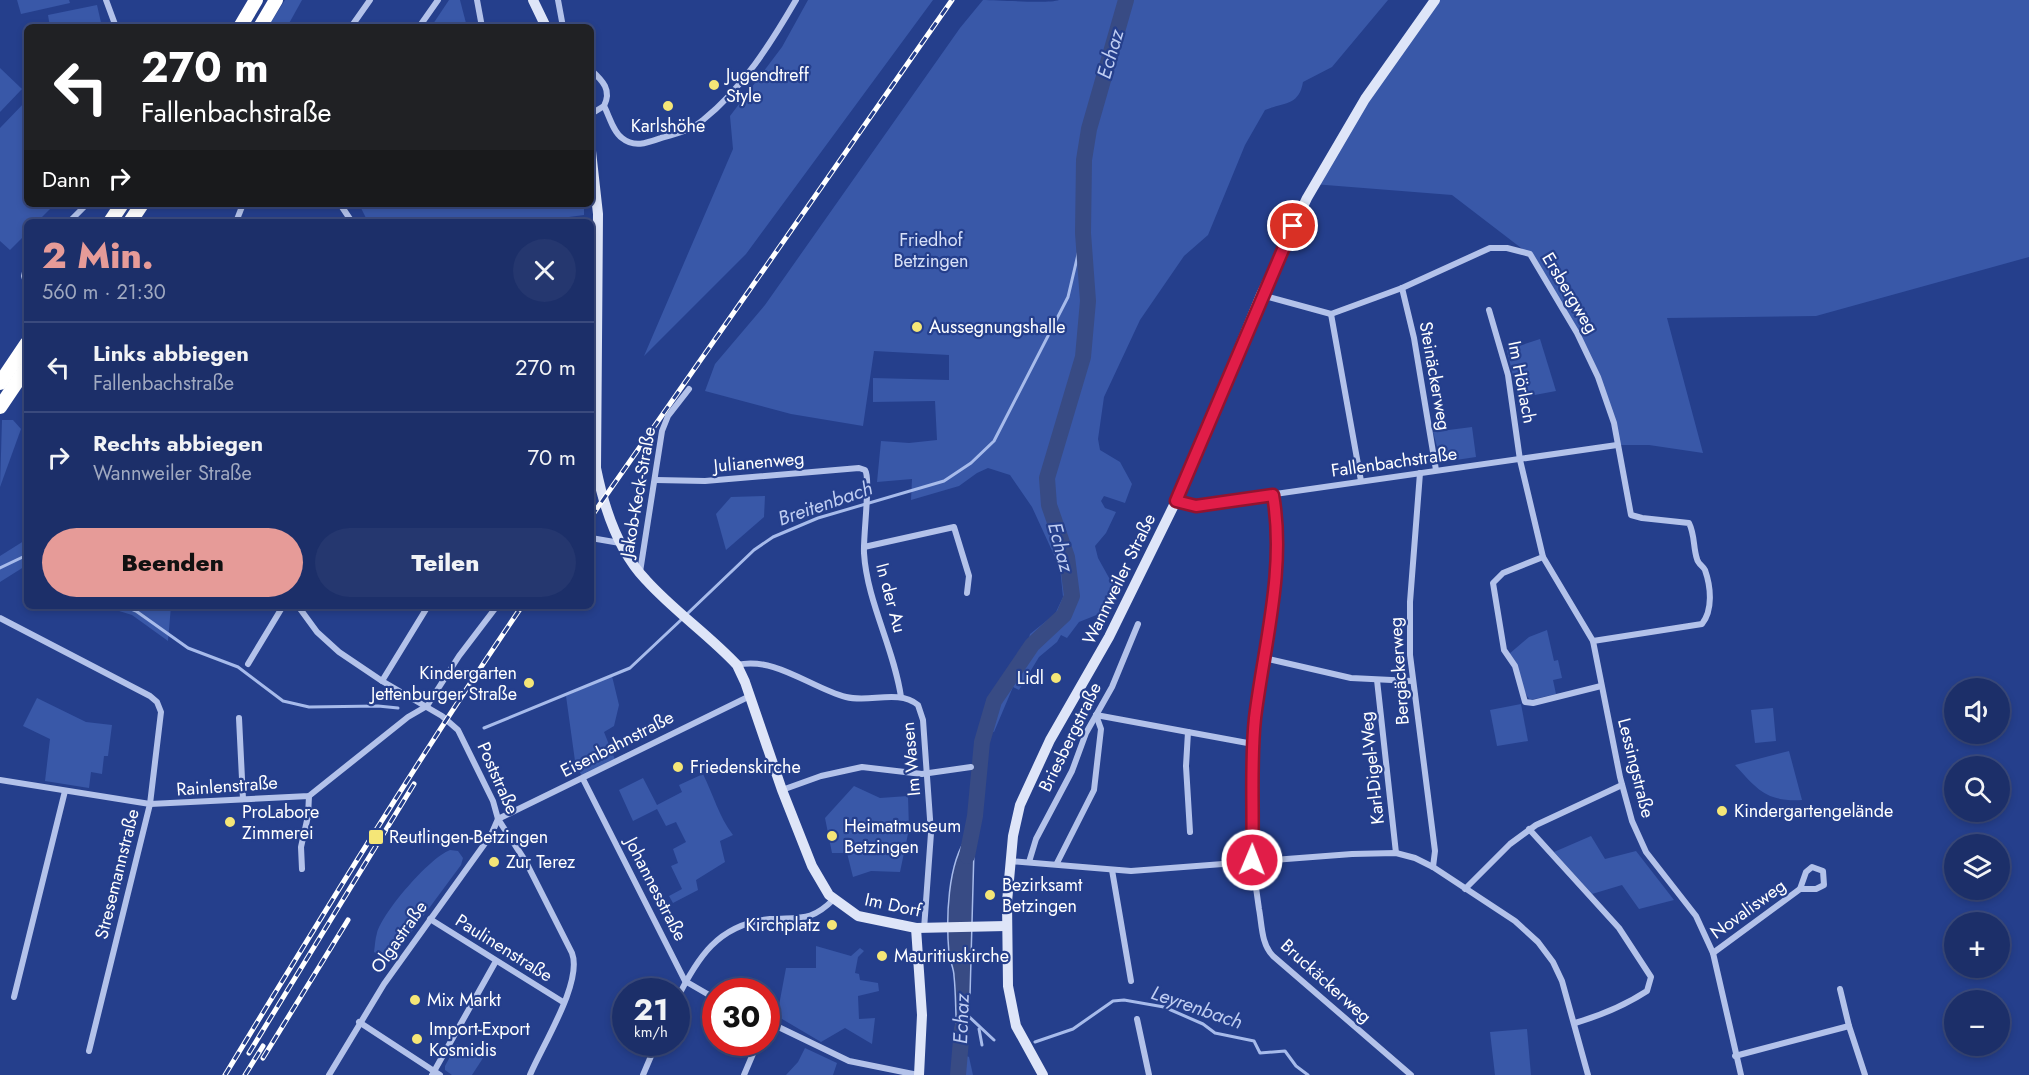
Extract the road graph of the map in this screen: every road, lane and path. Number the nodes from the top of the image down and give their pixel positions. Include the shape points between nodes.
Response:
1 (106, 0) edge
2 (256, 0) edge
3 (276, 0) edge
4 (370, 0) edge
5 (438, 0) edge
6 (477, 0) edge
7 (533, 0) edge
8 (558, 0) edge
9 (795, 0) edge
10 (1435, 0) edge
11 (115, 24) edge
12 (242, 24) edge
13 (262, 24) edge
14 (353, 24) edge
15 (421, 24) edge
16 (481, 24) edge
17 (545, 24) edge
18 (562, 24) edge
19 (594, 74) edge
20 (604, 106) junction
21 (594, 112) edge
22 (594, 172) edge
23 (84, 207) edge
24 (72, 219) edge
25 (594, 228) edge
26 (1402, 288) junction
27 (1261, 295) junction
28 (1489, 310) dead end
29 (1331, 314) junction
30 (24, 348) edge
31 (24, 371) edge
32 (594, 374) edge
33 (0, 383) edge
34 (689, 389) dead end
35 (0, 407) edge
36 (1617, 445) junction
37 (1520, 460) junction
38 (865, 470) joint
39 (1436, 470) junction
40 (1420, 472) junction
41 (656, 480) junction
42 (1361, 481) junction
43 (1273, 495) junction
44 (1176, 501) junction
45 (594, 539) edge
46 (620, 543) junction
47 (864, 547) junction
48 (1543, 558) junction
49 (640, 572) junction
50 (967, 593) dead end
51 (281, 609) edge
52 (299, 609) edge
53 (426, 609) edge
54 (495, 609) edge
55 (0, 618) edge
56 (1138, 624) dead end
57 (1593, 641) junction
58 (1264, 658) junction
59 (248, 664) dead end
60 (737, 665) junction
61 (1377, 680) junction
62 (382, 681) junction
63 (1412, 681) junction
64 (1601, 687) junction
65 (750, 696) junction
66 (902, 697) junction
67 (427, 706) junction
68 (1096, 715) junction
69 (239, 718) dead end
70 (1188, 732) junction
71 (1253, 744) junction
72 (971, 767) dead end
73 (927, 773) junction
74 (583, 779) junction
75 (0, 780) edge
76 (1622, 785) junction
77 (782, 790) junction
78 (65, 791) junction
79 (309, 796) junction
80 (243, 799) junction
81 (150, 804) junction
82 (498, 819) junction
83 (1529, 830) junction
84 (1190, 832) dead end
85 (1396, 853) junction
86 (1252, 860) junction
87 (1010, 861) junction
88 (1029, 862) junction
89 (1057, 863) junction
90 (1433, 867) junction
91 (302, 869) dead end
92 (1112, 870) junction
93 (1465, 889) junction
94 (1800, 889) junction
95 (834, 899) junction
96 (430, 919) junction
97 (1006, 926) junction
98 (920, 929) junction
99 (1713, 953) junction
100 (496, 961) junction
101 (683, 978) edge
102 (687, 978) edge
103 (1131, 981) dead end
104 (1840, 989) dead end
105 (14, 997) dead end
106 (563, 1002) junction
107 (1137, 1019) dead end
108 (359, 1022) junction
109 (1575, 1023) junction
110 (1849, 1026) junction
111 (780, 1028) edge
112 (88, 1051) dead end
113 (651, 1056) edge
114 (752, 1056) edge
115 (1735, 1056) junction
116 (433, 1073) edge
117 (329, 1075) edge
118 (440, 1075) edge
119 (530, 1075) edge
120 (643, 1075) edge
121 (744, 1075) edge
122 (919, 1075) edge
123 (1043, 1075) edge
124 (1149, 1075) edge
125 (1411, 1075) edge
126 (1588, 1075) edge
127 (1741, 1075) edge
128 (1865, 1075) edge

1 - 11 street
2 - 12 highway
3 - 13 highway
4 - 14 street
5 - 15 street
6 - 16 street
7 - 17 main road
8 - 18 street
9 - 20 street via 760,57 722,103 686,130 641,145 628,142 619,136
10 - 27 main road, Wannweiler Straße via 1347,127 1314,184
19 - 20 street via 608,90
20 - 21 street
22 - 25 main road
23 - 24 street
26 - 29 street, Ersbergweg
26 - 36 street, Ersbergweg via 1490,248 1530,254 1589,356 1606,400
26 - 39 street, Steinäckerweg
27 - 29 street
27 - 44 main road, Wannweiler Straße
28 - 37 street, Im Hörlach via 1509,381
29 - 42 street
30 - 33 highway
31 - 35 highway
32 - 46 main road via 596,468 605,506
34 - 41 street, Jakob-Keck-Straße via 664,425
36 - 37 street, Fallenbachstraße
36 - 57 street via 1631,515 1689,523 1697,561 1704,569 1710,606 1702,624
37 - 39 street, Fallenbachstraße
37 - 48 street, Lessingstraße
38 - 41 street, Julianenweg via 705,481
38 - 47 street, In der Au via 868,475
39 - 40 street, Fallenbachstraße
40 - 42 street, Fallenbachstraße
40 - 63 street, Bergäckerweg via 1409,616
41 - 49 street, Jakob-Keck-Straße
42 - 43 street, Fallenbachstraße
43 - 44 street, Fallenbachstraße via 1196,506
43 - 58 street, Bruckäckerweg via 1276,547
44 - 87 main road, Wannweiler Straße via 1026,791 1016,820
45 - 46 street
46 - 49 main road
47 - 50 street via 954,527 969,576
47 - 66 street, In der Au via 865,565
48 - 57 street, Lessingstraße
48 - 64 street via 1503,573 1494,584 1504,650 1515,666 1525,702 1533,704
49 - 60 main road
51 - 59 street
52 - 62 street, Poststraße via 324,639
53 - 62 street
54 - 67 street
55 - 81 street, Stresemannstraße via 157,702 160,721
56 - 68 street, Briesbergstraße
57 - 64 street, Lessingstraße
58 - 61 street via 1351,678
58 - 71 street, Bruckäckerweg
60 - 65 main road, Im Dorf
60 - 66 street, Im Wasen via 755,664 784,672 850,698
61 - 63 street
61 - 85 street, Karl-Digel-Weg
62 - 67 street, Poststraße
63 - 90 street, Bergäckerweg via 1435,851
64 - 76 street, Lessingstraße
65 - 74 street, Eisenbahnstraße
65 - 77 main road, Im Dorf
66 - 73 street, Im Wasen via 912,701 921,712
67 - 79 street
67 - 82 street, Poststraße via 450,722 464,739
68 - 70 street
68 - 88 street, Briesbergstraße via 1036,839
68 - 89 street via 1101,729 1094,790
69 - 80 street
70 - 71 street
70 - 84 street
71 - 86 street, Bruckäckerweg
72 - 73 street
73 - 77 street via 862,767
73 - 98 street, Im Wasen via 931,833 926,905
74 - 82 street, Eisenbahnstraße
74 - 101 street, Johannesstraße
75 - 78 street, Rainlenstraße
76 - 83 street
76 - 99 street, Lessingstraße via 1646,852 1696,916
77 - 95 main road, Im Dorf via 812,866
78 - 81 street, Rainlenstraße
78 - 105 street
79 - 80 street, Rainlenstraße
79 - 91 street via 301,847
80 - 81 street, Rainlenstraße
81 - 112 street, Stresemannstraße
82 - 96 street, Olgastraße via 491,835
82 - 106 street, Poststraße via 526,862 574,959
83 - 93 street
83 - 109 street via 1619,928 1651,977 1647,991 1631,1001
85 - 86 street
85 - 90 street
86 - 92 street via 1142,871
86 - 125 street, Bruckäckerweg via 1268,951
87 - 88 street
87 - 97 main road, Wannweiler Straße
88 - 89 street
89 - 92 street
90 - 93 street
92 - 103 street
93 - 109 street via 1515,921 1538,942 1562,981
94 - 94 street, Novalisweg via 1824,885 1823,871 1816,867 1808,869
94 - 99 street, Novalisweg
95 - 98 main road, Im Dorf via 858,916
95 - 102 street via 814,916 766,920 734,929 704,952
96 - 100 street, Paulinenstraße
96 - 108 street, Olgastraße
97 - 98 main road, Im Dorf
97 - 123 main road, Wannweiler Straße via 1011,1013
98 - 122 main road
99 - 115 street, Lessingstraße
100 - 106 street, Paulinenstraße
100 - 116 street
104 - 110 street
106 - 119 street, Poststraße
107 - 124 street
108 - 116 street
108 - 117 street, Olgastraße
109 - 126 street
110 - 115 street
110 - 128 street
111 - 122 street via 849,1061
113 - 120 street
114 - 121 street
115 - 127 street, Lessingstraße
116 - 118 street

